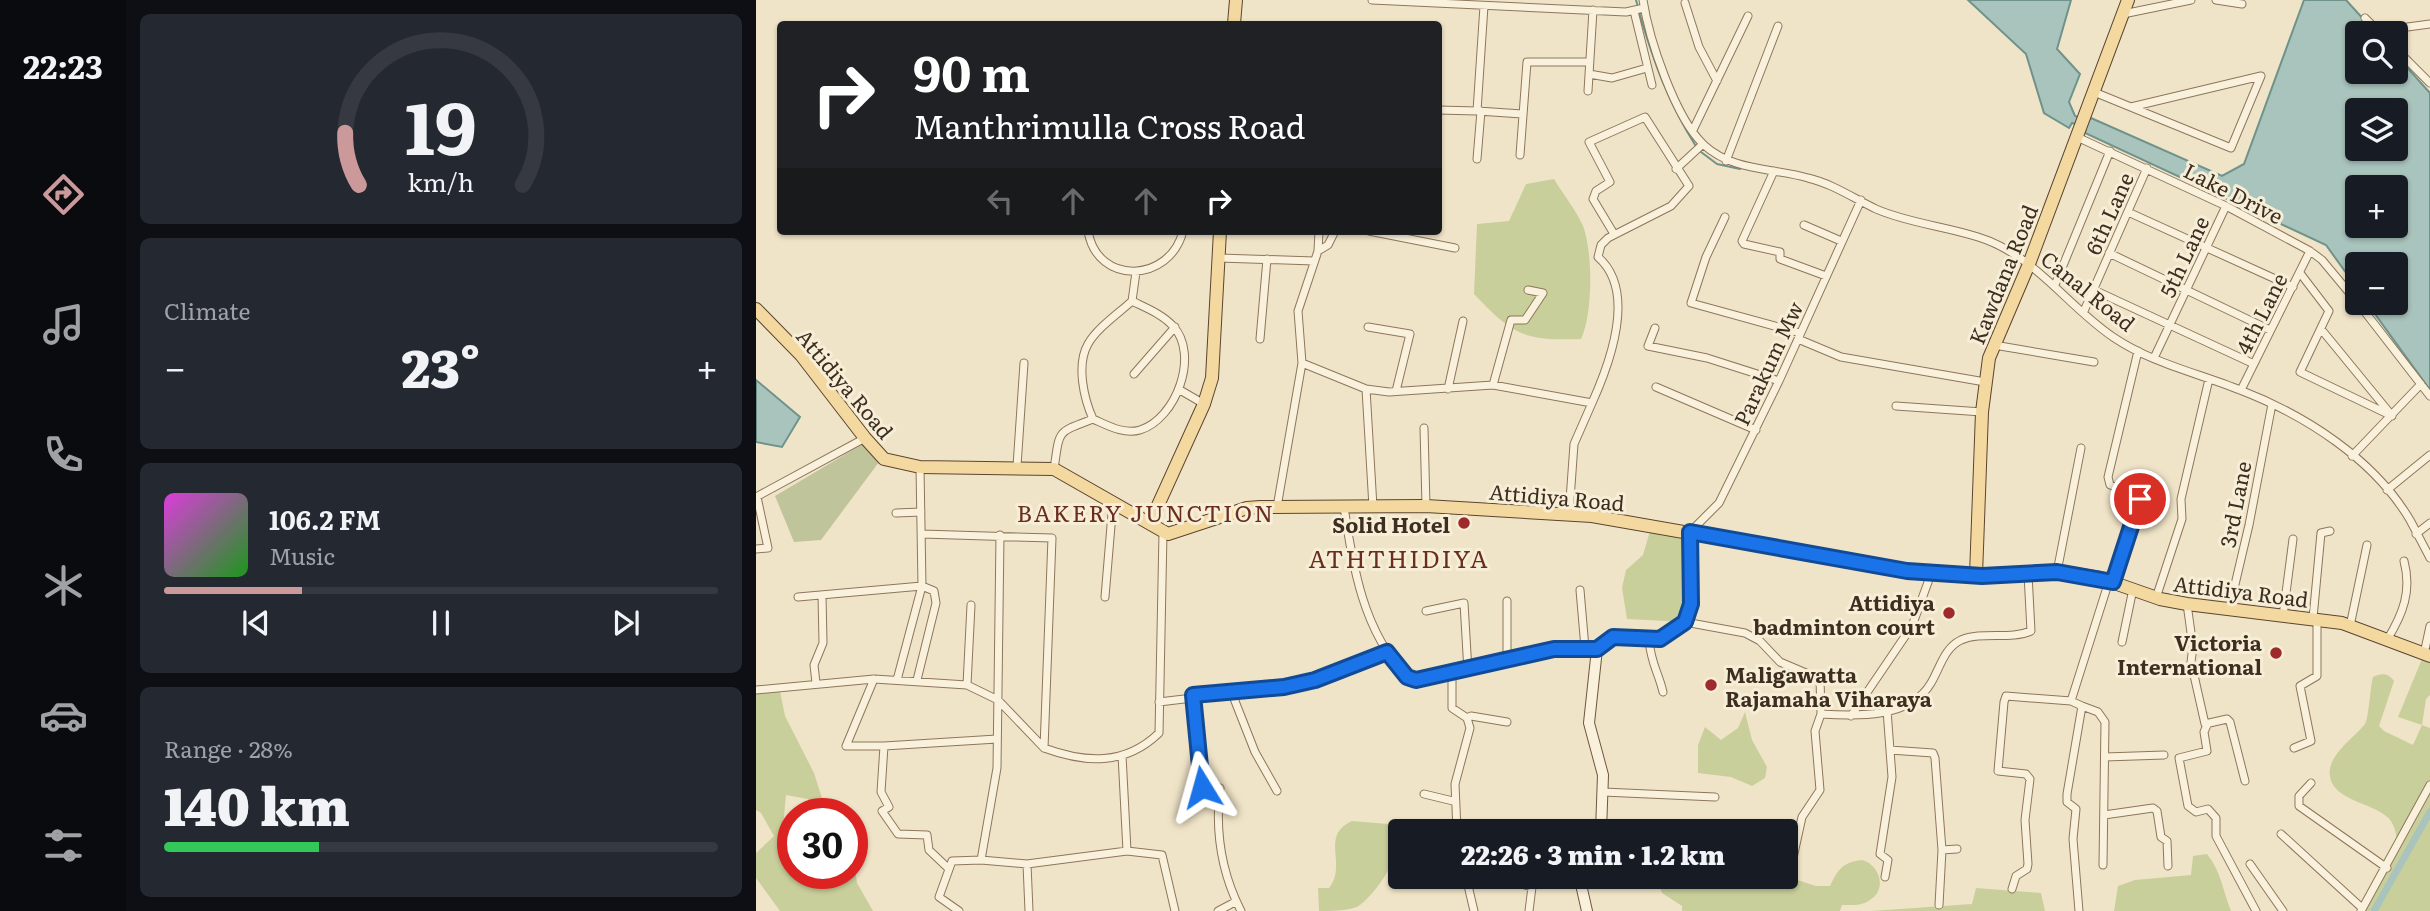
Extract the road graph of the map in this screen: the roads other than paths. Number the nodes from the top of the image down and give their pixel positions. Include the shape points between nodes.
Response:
1 (1236, 0) edge
2 (1373, 0) edge
3 (1386, 0) edge
4 (2128, 0) edge
5 (2191, 0) edge
6 (2216, 0) edge
7 (1439, 2) edge
8 (1685, 3) dead end
9 (2242, 4) dead end
10 (1484, 6) junction
11 (1640, 7) edge
12 (1593, 10) junction
13 (2122, 14) junction
14 (1748, 16) dead end
15 (2365, 18) dead end
16 (1234, 21) edge
17 (2368, 21) edge
18 (2430, 24) edge
19 (1779, 26) dead end
20 (2408, 27) edge
21 (2408, 61) edge
22 (1589, 62) junction
23 (1647, 68) junction
24 (1589, 74) junction
25 (1717, 81) junction
26 (2430, 83) edge
27 (1652, 85) dead end
28 (1588, 91) dead end
29 (2094, 92) junction
30 (2132, 107) junction
31 (1442, 110) edge
32 (1479, 111) junction
33 (1522, 114) junction
34 (1693, 130) junction
35 (2078, 133) junction
36 (1700, 146) junction
37 (2110, 151) junction
38 (1520, 155) dead end
39 (1477, 159) dead end
40 (1726, 161) junction
41 (2147, 168) junction
42 (1676, 169) junction
43 (1774, 171) junction
44 (1861, 200) junction
45 (2226, 206) junction
46 (2128, 212) junction
47 (1725, 217) dead end
48 (1804, 225) dead end
49 (1614, 234) junction
50 (1089, 235) edge
51 (1181, 235) edge
52 (1220, 235) edge
53 (1319, 235) edge
54 (1333, 235) edge
55 (1389, 235) edge
56 (1841, 241) junction
57 (2208, 247) junction
58 (1455, 248) dead end
59 (1318, 251) junction
60 (2310, 251) junction
61 (2109, 253) junction
62 (1219, 258) junction
63 (1267, 259) junction
64 (1314, 261) junction
65 (2029, 264) junction
66 (1136, 272) junction
67 (2300, 273) junction
68 (1826, 276) junction
69 (2055, 285) junction
70 (2292, 287) junction
71 (2345, 288) edge
72 (1528, 290) dead end
73 (2094, 290) junction
74 (2186, 290) junction
75 (1132, 300) junction
76 (756, 309) edge
77 (2084, 311) junction
78 (2367, 315) edge
79 (1463, 321) dead end
80 (2170, 325) junction
81 (1175, 327) junction
82 (1368, 327) dead end
83 (1655, 328) dead end
84 (2320, 329) junction
85 (2270, 330) junction
86 (1799, 336) junction
87 (1260, 339) dead end
88 (1994, 345) junction
89 (2138, 351) junction
90 (2154, 358) junction
91 (2094, 362) dead end
92 (1024, 363) dead end
93 (1302, 363) junction
94 (2254, 364) junction
95 (1134, 374) dead end
96 (2210, 379) junction
97 (1779, 381) junction
98 (1984, 382) junction
99 (2421, 384) junction
100 (1493, 386) junction
101 (1656, 387) dead end
102 (1366, 389) junction
103 (1448, 389) junction
104 (1180, 390) junction
105 (2241, 390) junction
106 (1396, 391) junction
107 (2430, 396) edge
108 (1592, 403) junction
109 (1203, 404) junction
110 (2272, 404) junction
111 (1896, 406) dead end
112 (1982, 412) junction
113 (2392, 416) junction
114 (1093, 419) junction
115 (1424, 429) dead end
116 (1756, 429) junction
117 (865, 438) junction
118 (2081, 448) dead end
119 (2430, 455) edge
120 (2352, 456) junction
121 (1017, 466) junction
122 (920, 467) junction
123 (1055, 468) junction
124 (2387, 490) junction
125 (756, 497) edge
126 (1114, 502) junction
127 (1426, 506) junction
128 (1277, 507) junction
129 (1344, 507) junction
130 (1373, 508) junction
131 (921, 512) junction
132 (896, 513) dead end
133 (1569, 514) junction
134 (1150, 523) junction
135 (2430, 523) edge
136 (2330, 531) dead end
137 (1163, 532) junction
138 (1690, 532) junction
139 (922, 534) junction
140 (2416, 534) junction
141 (1000, 535) junction
142 (2293, 539) dead end
143 (2367, 545) dead end
144 (756, 549) edge
145 (2430, 558) edge
146 (2404, 561) dead end
147 (2057, 572) junction
148 (1931, 574) junction
149 (2028, 574) junction
150 (1976, 575) junction
151 (2111, 582) junction
152 (922, 586) junction
153 (2133, 589) junction
154 (1580, 590) dead end
155 (822, 595) junction
156 (798, 597) dead end
157 (1105, 597) dead end
158 (2156, 598) junction
159 (1507, 601) dead end
160 (971, 604) dead end
161 (2187, 604) junction
162 (2229, 610) junction
163 (1426, 611) dead end
164 (2283, 615) junction
165 (2315, 619) junction
166 (1685, 622) junction
167 (2350, 626) junction
168 (2430, 626) edge
169 (1649, 640) junction
170 (2388, 640) junction
171 (2122, 642) dead end
172 (1591, 648) junction
173 (1387, 652) junction
174 (2427, 655) edge
175 (1507, 661) junction
176 (1468, 671) junction
177 (1452, 674) junction
178 (874, 680) junction
179 (897, 680) junction
180 (917, 680) junction
181 (816, 683) junction
182 (967, 685) junction
183 (756, 690) edge
184 (1231, 691) junction
185 (1663, 692) dead end
186 (1193, 695) junction
187 (998, 700) junction
188 (2071, 701) junction
189 (1159, 702) junction
190 (2082, 706) junction
191 (1887, 710) junction
192 (1821, 714) junction
193 (1851, 716) junction
194 (1467, 718) junction
195 (1507, 722) dead end
196 (2207, 725) junction
197 (997, 739) junction
198 (884, 746) junction
199 (1044, 748) junction
200 (2294, 748) dead end
201 (1890, 750) junction
202 (1122, 755) junction
203 (2164, 755) dead end
204 (2105, 757) junction
205 (2245, 780) dead end
206 (2311, 783) dead end
207 (2430, 785) edge
208 (1277, 791) dead end
209 (1603, 792) junction
210 (1424, 794) dead end
211 (1715, 797) dead end
212 (1453, 802) junction
213 (2104, 815) junction
214 (1455, 819) edge
215 (1602, 819) edge
216 (2281, 834) dead end
217 (1798, 835) edge
218 (1957, 849) dead end
219 (1942, 850) junction
220 (1126, 851) junction
221 (981, 860) junction
222 (1027, 864) junction
223 (2250, 864) dead end
224 (2103, 865) dead end
225 (2168, 866) dead end
226 (2387, 868) junction
227 (948, 869) junction
228 (1885, 877) dead end
229 (1469, 889) edge
230 (1532, 889) edge
231 (1582, 889) edge
232 (2012, 889) dead end
233 (1236, 902) junction
234 (1939, 905) dead end
235 (2361, 910) edge
236 (959, 911) edge
237 (1029, 911) edge
238 (1175, 911) edge
239 (1218, 911) edge
240 (1241, 911) edge
241 (1474, 911) edge
242 (1530, 911) edge
243 (1587, 911) edge
244 (2079, 911) edge
245 (2256, 911) edge
246 (2283, 911) edge

1 - 16 main road
2 - 3 street
3 - 7 street
4 - 13 main road, Kawdana Road
5 - 13 street
6 - 9 street
7 - 10 street
8 - 25 street via 1699,47
10 - 12 street
10 - 32 street
11 - 12 street
11 - 23 street
11 - 34 street, Canal Road via 1671,95
12 - 22 street
13 - 29 main road, Kawdana Road
14 - 25 street
15 - 17 street
18 - 20 street
19 - 40 street
21 - 26 street
22 - 24 street
22 - 33 street via 1527,62
23 - 24 street via 1612,78
23 - 27 street
24 - 28 street
25 - 34 street
29 - 30 street
29 - 35 main road, Kawdana Road
30 - 30 street via 2231,148 2261,75 2222,85
31 - 32 street
32 - 33 street
32 - 39 street
33 - 38 street
34 - 36 street, Canal Road
35 - 37 street, Lake Drive
35 - 65 main road, Kawdana Road
36 - 40 street, Canal Road
36 - 42 street
37 - 41 street, Lake Drive
37 - 69 street
40 - 43 street, Canal Road
41 - 45 street, Lake Drive
41 - 46 street, 6th Lane
42 - 49 street via 1689,186 1671,205
42 - 49 street via 1644,117 1592,138 1589,146 1610,182 1593,198
43 - 44 street, Canal Road via 1833,186
43 - 68 street via 1742,241 1780,252 1780,259
44 - 56 street, Parakum Mw
44 - 65 street, Canal Road via 1917,223 1980,237
45 - 57 street, 5th Lane
45 - 60 street, Lake Drive
46 - 57 street
46 - 61 street, 6th Lane
47 - 86 street via 1691,303
48 - 56 street
49 - 108 street via 1601,245 1598,257 1611,268 1619,310 1609,366
50 - 66 street via 1101,258 1124,271
51 - 66 street via 1163,263
52 - 62 main road
53 - 59 street
54 - 59 street
55 - 58 street
56 - 68 street, Parakum Mw
57 - 70 street
57 - 74 street, 5th Lane
59 - 64 street
60 - 67 street, 4th Lane
60 - 71 street, Lake Drive
61 - 73 street, 6th Lane
61 - 74 street
62 - 63 street
62 - 109 main road via 1212,378
63 - 64 street
63 - 87 street
64 - 93 street via 1298,311
65 - 69 street, Canal Road
65 - 88 main road, Kawdana Road
66 - 75 street
67 - 70 street, 4th Lane
67 - 84 street via 2329,311
68 - 86 street, Parakum Mw
69 - 77 street, Canal Road
70 - 85 street, 4th Lane
72 - 100 street via 1543,293 1543,298 1525,320 1511,320
73 - 77 street, 6th Lane
73 - 80 street
74 - 80 street, 5th Lane
74 - 85 street
75 - 81 street
75 - 114 street via 1088,343 1083,359 1085,402
76 - 117 main road, Attidiya Road via 801,355
77 - 89 street, Canal Road via 2113,337
78 - 99 street, Lake Drive
79 - 103 street
80 - 90 street, 5th Lane
80 - 94 street
81 - 95 street
81 - 104 street via 1184,343
82 - 106 street via 1410,334
83 - 97 street via 1648,346 1707,358
84 - 113 street
84 - 113 street via 2300,372
85 - 94 street, 4th Lane
86 - 97 street, Parakum Mw
86 - 98 street via 1841,357
88 - 91 street
88 - 98 main road, Kawdana Road
89 - 90 street, Canal Road
89 - 151 street via 2108,481 2140,499
90 - 96 street, Canal Road
92 - 121 street
93 - 102 street
93 - 128 street
94 - 105 street, 4th Lane
96 - 105 street, Canal Road
96 - 158 street via 2181,499 2182,519
97 - 116 street, Parakum Mw
98 - 112 main road, Kawdana Road
99 - 107 street, Lake Drive
99 - 113 street
100 - 103 street
100 - 108 street
101 - 116 street
102 - 106 street
102 - 130 street
103 - 106 street
104 - 109 street
104 - 114 street via 1159,417 1140,430 1120,430
105 - 110 street, Canal Road
108 - 133 street via 1574,443
109 - 134 main road
110 - 120 street, Canal Road via 2340,443
110 - 162 street, 3rd Lane
111 - 112 street
112 - 150 main road, Kawdana Road
113 - 120 street
114 - 123 street via 1059,435
115 - 127 street
116 - 138 street, Parakum Mw via 1718,503
117 - 122 main road, Attidiya Road via 884,458
117 - 125 street
118 - 147 street
119 - 124 street
120 - 124 street, Canal Road
121 - 122 main road, Attidiya Road
121 - 123 main road, Attidiya Road
122 - 131 street
123 - 126 main road, Attidiya Road
124 - 140 street, Canal Road
125 - 144 street via 768,548
126 - 134 main road, Attidiya Road
126 - 157 street
127 - 130 main road, Attidiya Road
127 - 133 main road, Attidiya Road
128 - 129 main road, Attidiya Road
128 - 137 main road, Attidiya Road via 1247,508 1215,521
129 - 130 main road, Attidiya Road
129 - 173 street via 1365,608
131 - 132 street
131 - 139 street
133 - 138 main road, Attidiya Road
134 - 137 main road, Attidiya Road
135 - 140 street
136 - 165 street via 2321,533
137 - 189 street
138 - 148 main road, Attidiya Road
138 - 166 street via 1691,604
139 - 141 street
139 - 152 street
140 - 145 street, Canal Road
141 - 187 street
141 - 199 street via 1052,538
142 - 164 street
143 - 167 street
146 - 170 street via 2408,592
147 - 149 main road, Attidiya Road
147 - 151 main road, Attidiya Road
148 - 150 main road, Attidiya Road
148 - 193 street via 1912,626
149 - 150 main road, Attidiya Road
149 - 191 street via 2031,631 1963,639 1946,652 1916,700
151 - 153 main road, Attidiya Road
151 - 188 street
152 - 155 street
152 - 179 street
152 - 180 street via 934,591 936,603
153 - 158 main road, Attidiya Road
153 - 171 street
154 - 172 street
155 - 156 street
155 - 181 street via 823,643 814,665
158 - 161 main road, Attidiya Road
159 - 175 street
160 - 182 street
161 - 162 main road, Attidiya Road
161 - 196 street via 2191,662
162 - 164 main road, Attidiya Road
163 - 176 street via 1464,603
164 - 165 main road, Attidiya Road
165 - 167 main road, Attidiya Road
165 - 200 street via 2316,676 2300,687 2311,741
166 - 169 street via 1660,639
166 - 192 street via 1745,633 1780,662 1812,673 1820,679
167 - 170 main road, Attidiya Road
168 - 174 street
169 - 172 street via 1613,637
169 - 185 street via 1651,664
170 - 174 main road, Attidiya Road
172 - 175 street via 1554,649
172 - 209 street via 1588,723
173 - 177 street via 1407,677 1416,680
173 - 184 street via 1315,680
175 - 176 street
176 - 177 street
177 - 194 street via 1452,708
178 - 179 street
178 - 181 street
178 - 198 street via 846,746
179 - 180 street
180 - 182 street
181 - 183 street
182 - 187 street
184 - 186 street
184 - 208 street via 1255,752
186 - 189 street
186 - 233 street via 1202,786 1220,788 1218,841
187 - 197 street
187 - 199 street
188 - 190 street
188 - 232 street via 2006,696 2004,702 1998,771 2030,779 2025,820 2028,864 2016,876
189 - 202 street via 1159,733
190 - 204 street via 2098,712 2105,722
190 - 244 street via 2067,794 2067,802 2076,809 2073,839
191 - 193 street
191 - 201 street
192 - 193 street
192 - 217 street via 1815,732 1820,790 1802,817
194 - 195 street
194 - 212 street via 1470,728
196 - 205 street via 2230,722
196 - 245 street via 2207,751 2179,758 2188,806 2196,812 2207,809 2216,818 2216,836
197 - 198 street
197 - 221 street via 997,768
198 - 227 street via 881,792 889,807 882,810 886,820 898,834 927,835 929,850
199 - 202 street via 1093,761
201 - 219 street via 1933,753
201 - 228 street via 1892,778 1880,854 1888,860
202 - 220 street
203 - 204 street
204 - 213 street
206 - 226 street via 2299,796 2299,806
207 - 226 street
209 - 211 street
209 - 215 street
210 - 212 street
212 - 214 street
213 - 224 street
213 - 225 street via 2157,811
216 - 235 street
218 - 219 street
219 - 234 street
220 - 222 street
220 - 238 street via 1162,855
221 - 222 street
221 - 227 street via 952,861
222 - 237 street
223 - 246 street
226 - 235 street
227 - 236 street via 939,897
229 - 241 street
230 - 242 street
231 - 243 street
233 - 239 street
233 - 240 street

